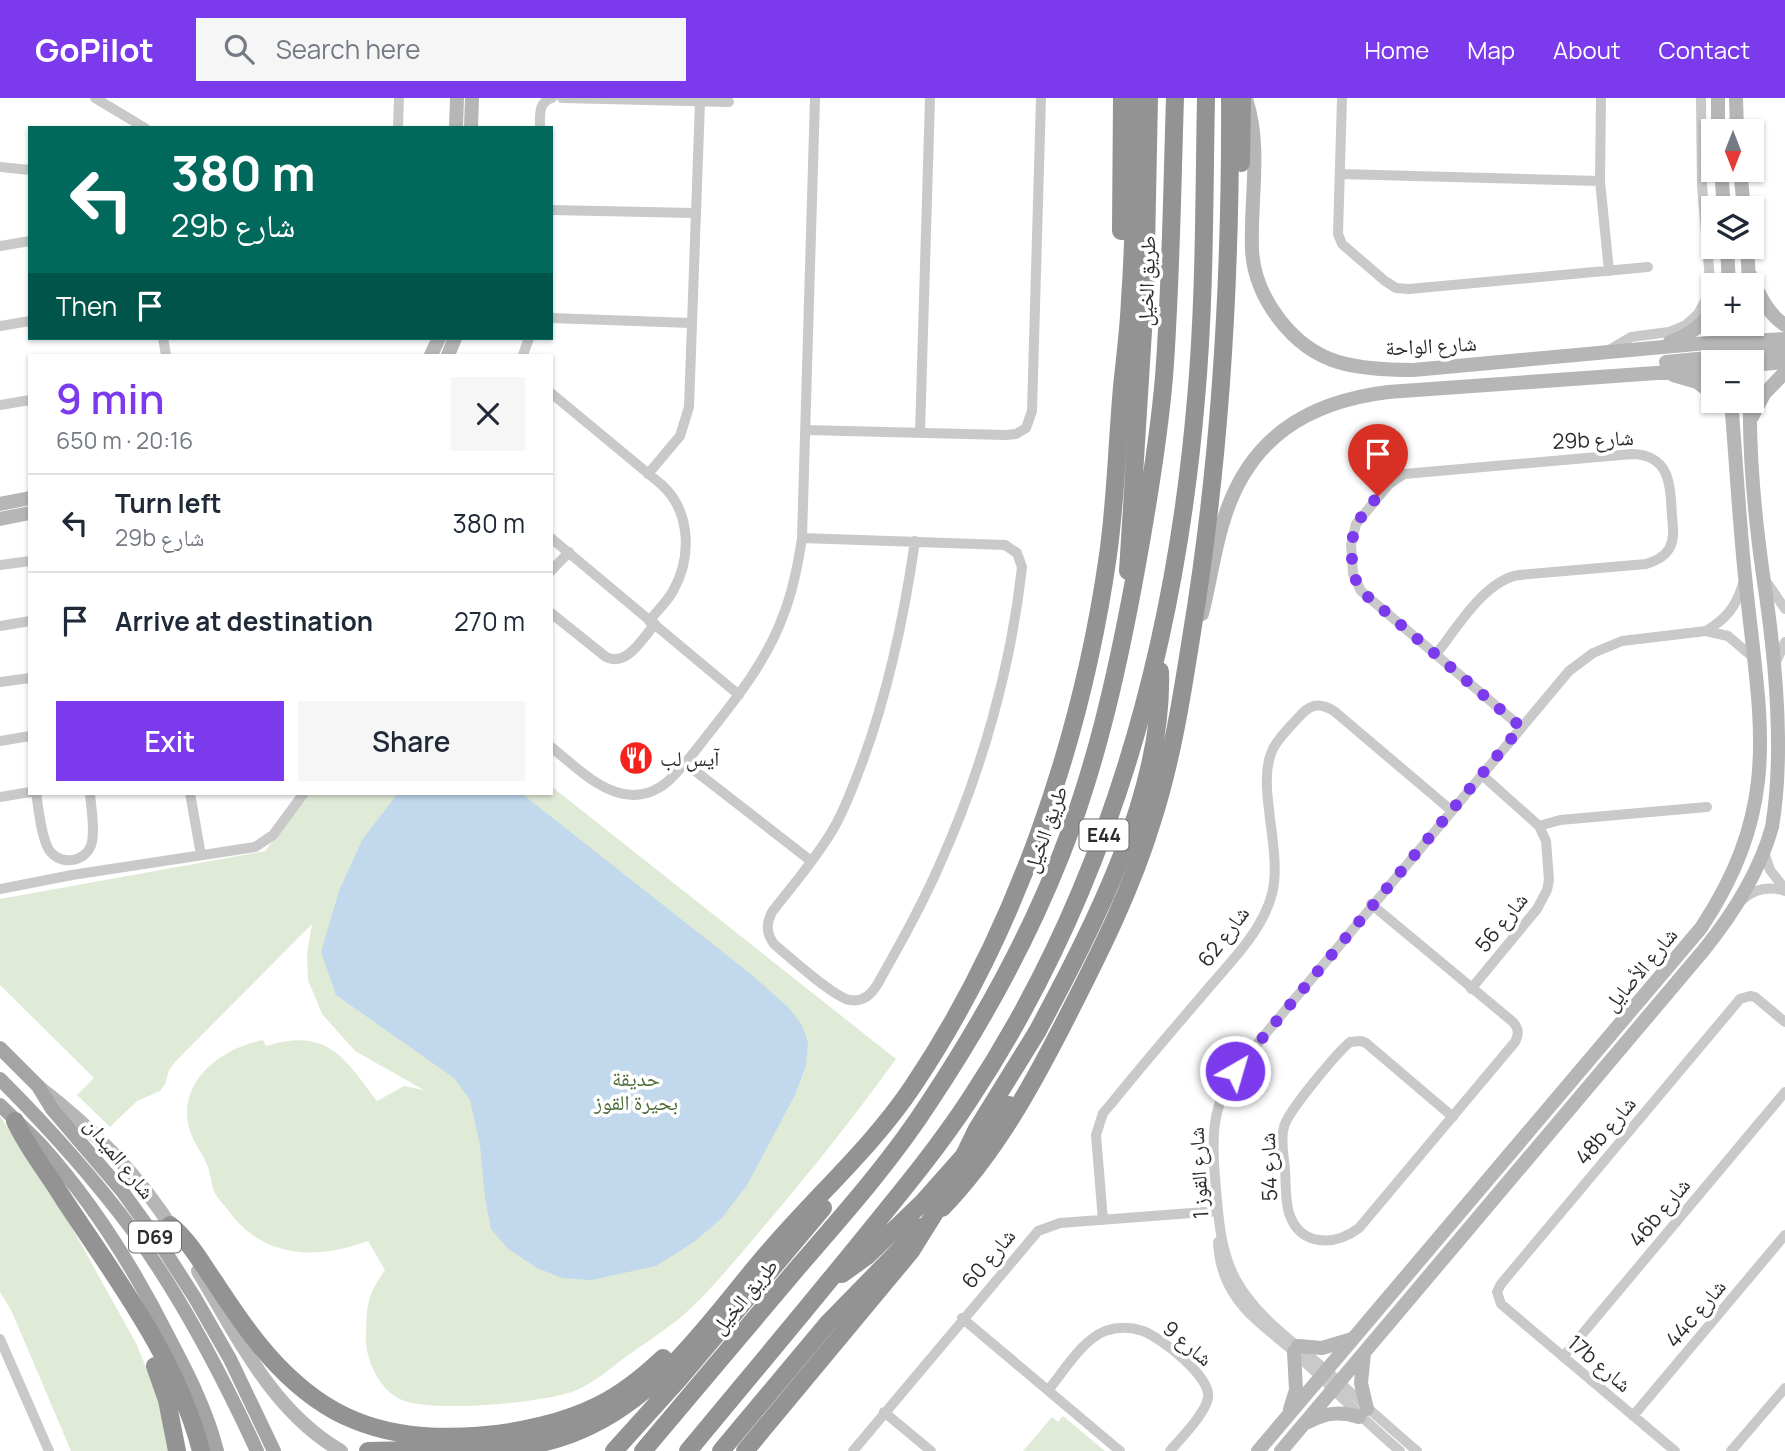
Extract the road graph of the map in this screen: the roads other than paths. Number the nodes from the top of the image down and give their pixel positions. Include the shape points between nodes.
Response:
1 (95, 98) edge
2 (399, 98) edge
3 (457, 98) edge
4 (472, 98) edge
5 (552, 98) edge
6 (562, 98) edge
7 (815, 98) edge
8 (930, 98) edge
9 (1041, 98) edge
10 (1122, 98) edge
11 (1136, 98) edge
12 (1149, 98) edge
13 (1175, 98) edge
14 (1206, 98) edge
15 (1230, 98) edge
16 (1244, 98) edge
17 (1342, 98) edge
18 (1601, 98) edge
19 (1700, 98) edge
20 (1718, 98) edge
21 (1735, 98) edge
22 (625, 99) edge
23 (700, 102) junction
24 (729, 102) dead end
25 (1718, 119) edge
26 (1736, 119) edge
27 (142, 126) edge
28 (398, 126) edge
29 (456, 126) edge
30 (471, 126) edge
31 (540, 126) edge
32 (0, 167) edge
33 (28, 170) edge
34 (1340, 174) junction
35 (1600, 181) junction
36 (553, 210) edge
37 (694, 213) junction
38 (28, 241) edge
39 (0, 246) edge
40 (1648, 267) dead end
41 (1609, 271) junction
42 (1764, 303) edge
43 (553, 318) edge
44 (28, 321) edge
45 (691, 323) junction
46 (1701, 324) edge
47 (1785, 325) edge
48 (0, 326) edge
49 (1223, 327) junction
50 (1785, 340) edge
51 (1127, 343) junction
52 (1644, 348) junction
53 (1785, 349) edge
54 (1762, 350) edge
55 (1606, 352) junction
56 (1701, 353) edge
57 (1764, 353) edge
58 (1764, 358) edge
59 (1701, 359) edge
60 (1785, 362) edge
61 (1701, 370) edge
62 (1785, 372) edge
63 (1648, 373) junction
64 (1596, 377) junction
65 (1701, 386) edge
66 (553, 395) edge
67 (28, 400) edge
68 (0, 405) edge
69 (1727, 413) edge
70 (1732, 413) edge
71 (1750, 413) edge
72 (1733, 422) junction
73 (1750, 422) junction
74 (806, 430) junction
75 (920, 433) junction
76 (648, 474) junction
77 (28, 498) edge
78 (0, 504) edge
79 (28, 513) edge
80 (0, 519) edge
81 (802, 538) junction
82 (553, 540) edge
83 (915, 541) junction
84 (569, 552) junction
85 (28, 561) edge
86 (0, 565) edge
87 (553, 569) edge
88 (1745, 577) junction
89 (1764, 577) junction
90 (1785, 609) edge
91 (1129, 610) junction
92 (553, 615) edge
93 (28, 621) edge
94 (652, 622) junction
95 (0, 626) edge
96 (1706, 631) junction
97 (1785, 642) edge
98 (1158, 647) junction
99 (1437, 653) junction
100 (1756, 659) junction
101 (1187, 661) junction
102 (1776, 662) junction
103 (28, 678) edge
104 (0, 682) edge
105 (739, 695) junction
106 (1521, 727) junction
107 (28, 736) edge
108 (0, 741) edge
109 (553, 749) edge
110 (685, 763) junction
111 (1482, 775) junction
112 (28, 792) edge
113 (36, 795) edge
114 (90, 795) edge
115 (190, 795) edge
116 (303, 795) edge
117 (0, 797) edge
118 (1707, 807) dead end
119 (1452, 811) junction
120 (1539, 826) junction
121 (1764, 852) junction
122 (201, 855) junction
123 (69, 861) junction
124 (811, 861) junction
125 (72, 875) junction
126 (0, 889) edge
127 (1785, 890) edge
128 (1739, 903) junction
129 (1371, 904) junction
130 (1471, 989) junction
131 (1785, 1022) edge
132 (0, 1048) edge
133 (1041, 1069) junction
134 (0, 1079) edge
135 (38, 1086) junction
136 (1785, 1092) edge
137 (0, 1105) edge
138 (1453, 1117) junction
139 (15, 1121) junction
140 (865, 1148) junction
141 (1218, 1211) junction
142 (1103, 1220) junction
143 (170, 1225) junction
144 (1785, 1235) edge
145 (829, 1280) junction
146 (118, 1282) junction
147 (863, 1286) junction
148 (1502, 1304) joint
149 (716, 1313) junction
150 (962, 1318) junction
151 (1356, 1337) junction
152 (0, 1339) edge
153 (1296, 1349) junction
154 (1364, 1353) junction
155 (1563, 1357) junction
156 (1323, 1375) junction
157 (1336, 1387) junction
158 (1785, 1388) edge
159 (1049, 1389) junction
160 (884, 1412) junction
161 (1363, 1413) junction
162 (1633, 1416) junction
163 (1284, 1418) junction
164 (1303, 1424) junction
165 (200, 1447) edge
166 (519, 1448) junction
167 (1733, 1449) edge
168 (49, 1451) edge
169 (177, 1451) edge
170 (217, 1451) edge
171 (257, 1451) edge
172 (274, 1451) edge
173 (341, 1451) edge
174 (368, 1451) edge
175 (496, 1451) edge
176 (614, 1451) edge
177 (643, 1451) edge
178 (688, 1451) edge
179 (721, 1451) edge
180 (731, 1451) edge
181 (745, 1451) edge
182 (852, 1451) edge
183 (931, 1451) edge
184 (1120, 1451) edge
185 (1170, 1451) edge
186 (1258, 1451) edge
187 (1281, 1451) edge
188 (1400, 1451) edge
189 (1417, 1451) edge
190 (1675, 1451) edge

1 - 27 street
2 - 28 street
3 - 29 main road
4 - 30 main road
5 - 31 street via 541,105
6 - 22 street
7 - 74 street
8 - 75 street
9 - 75 street via 1030,421 1011,435
10 - 51 highway via 1121,258
11 - 51 highway
12 - 91 highway via 1141,361 1128,545
13 - 91 highway, طريق الخيل / E44 via 1163,390
14 - 98 highway, E44 via 1195,407 1179,543
15 - 49 highway
16 - 49 highway via 1239,226
16 - 55 main road, شارع الواحة via 1253,134 1252,250 1256,271 1276,314 1306,345 1336,362 1397,370
17 - 34 street
18 - 35 street
19 - 55 street via 1708,296 1686,324 1669,332 1631,337
20 - 25 main road
21 - 26 main road
22 - 23 street
23 - 24 street
23 - 37 street
32 - 33 street
34 - 35 street
34 - 41 street via 1340,239 1396,288
35 - 41 street
36 - 37 street
37 - 45 street
38 - 39 street
40 - 41 street
42 - 47 main road
43 - 45 street
44 - 48 street
45 - 76 street via 687,418 674,445
46 - 52 main road via 1673,341
49 - 101 highway via 1213,486
50 - 54 main road, شارع الواحة
51 - 140 highway via 1102,591 1081,696 1057,781 1020,879 971,987 912,1088
52 - 55 main road, شارع الواحة
52 - 56 main road, شارع الواحة
53 - 57 main road
58 - 60 main road, شارع الواحة
59 - 64 main road via 1614,367
61 - 63 main road, شارع الواحة
62 - 73 main road via 1764,394
63 - 64 main road, شارع الواحة
63 - 65 main road via 1689,379
64 - 101 main road, شارع الواحة via 1356,396 1321,407 1287,426 1250,463 1233,495
66 - 76 street
67 - 68 street
69 - 72 main road
70 - 72 main road, شارع الأصايل
71 - 73 main road, شارع الأصايل
72 - 88 main road, شارع الأصايل
73 - 89 main road, شارع الأصايل
74 - 75 street
74 - 81 street
76 - 94 street via 679,506 686,536 677,581
77 - 78 main road
79 - 80 main road
81 - 83 street
81 - 105 street via 783,616
82 - 84 street
83 - 124 street via 903,620 883,702 847,801
83 - 124 street via 1004,545 1017,553 1022,567 999,690 960,817 909,927 873,992 860,1000 837,994 774,944 768,932 772,912
84 - 87 street
84 - 94 street
85 - 86 street
88 - 96 street via 1732,610
88 - 100 main road, شارع الأصايل
89 - 90 street
89 - 102 main road, شارع الأصايل
91 - 177 highway, طريق الخيل / E44 via 1093,760 1062,853 1021,943 958,1057 886,1163
92 - 94 street via 613,660 629,655
93 - 95 street
94 - 105 street
96 - 100 street, شارع القوز 1 via 1728,636
96 - 106 street, شارع القوز 1 via 1637,638 1593,653 1564,676
97 - 102 street
98 - 145 highway, E44 via 1116,803 1048,964 952,1126
98 - 181 highway, bridge via 1159,706 1138,806 1114,874 1037,1032 977,1129 941,1203 911,1251
99 - 99 street, 29b شارع via 1367,598 1353,574 1351,545 1356,524 1389,484 1413,473 1632,454 1647,456 1660,465 1670,486 1673,534 1662,557 1646,564 1502,580
99 - 106 street, 29b شارع
100 - 151 main road, شارع الأصايل via 1765,727 1763,786 1750,844 1724,895 1688,944
101 - 133 highway via 1169,763 1145,845 1101,950
102 - 121 main road, شارع الأصايل via 1782,766 1777,808
103 - 104 street
105 - 110 street
106 - 111 street, شارع القوز 1
107 - 108 street
109 - 110 street via 620,794 656,790
110 - 124 street
111 - 119 street, شارع القوز 1
111 - 120 street
112 - 117 street
113 - 123 street via 47,847 60,860
114 - 123 street via 92,842 87,852
115 - 122 street
116 - 122 street via 261,844
118 - 120 street via 1560,820
119 - 129 street, شارع القوز 1
119 - 142 street, شارع 62 via 1327,707 1315,705 1303,712 1275,746 1268,763 1275,870 1264,915 1098,1124
120 - 130 street, شارع 56 via 1546,841 1548,868 1544,899
121 - 127 street
121 - 128 main road, شارع الأصايل
122 - 125 street
123 - 125 street
125 - 126 street
127 - 128 street via 1766,888
128 - 154 main road, شارع الأصايل
129 - 130 street
129 - 141 street, شارع القوز 1 via 1242,1062 1221,1095 1212,1139
130 - 138 street, شارع 54 via 1513,1021 1518,1031 1515,1042
131 - 148 street, 48b شارع via 1750,996 1737,1003 1501,1284 1497,1292
132 - 135 main road, شارع الميدان / D69
133 - 145 highway via 923,1202 860,1262
133 - 147 highway via 975,1170
134 - 171 main road, شارع الميدان / D69 via 73,1156 149,1254 212,1358
135 - 143 main road via 124,1166
135 - 172 main road, شارع الميدان / D69 via 129,1200 178,1271 230,1359
136 - 155 street, 46b شارع
137 - 139 main road
138 - 138 street, شارع 54 via 1359,1228 1337,1240 1323,1241 1300,1232 1287,1205 1283,1128 1350,1042 1366,1043
139 - 146 highway
139 - 170 main road via 42,1145 72,1184 143,1288 196,1390
140 - 149 highway
140 - 176 highway via 839,1188
141 - 142 street, شارع 60
141 - 153 street, شارع القوز 1 via 1221,1268 1235,1296 1256,1321
142 - 150 street, شارع 60 via 1052,1225 1038,1231
143 - 149 highway via 285,1374 343,1415 394,1432 493,1433 568,1418 628,1388 694,1327
143 - 173 main road via 261,1376 306,1427
144 - 162 street, 44c شارع
145 - 178 highway, E44
146 - 165 highway via 164,1360
146 - 169 highway via 162,1384
147 - 179 highway
147 - 180 highway
148 - 155 street, 17b شارع
149 - 166 highway via 661,1377 626,1406 568,1436
150 - 159 street
150 - 160 street, شارع 60
151 - 153 main road via 1322,1348
151 - 156 main road, شارع الأصايل
152 - 168 street
153 - 156 street, شارع القوز 1
153 - 163 main road via 1296,1390
154 - 157 main road, شارع الأصايل
154 - 161 main road
155 - 162 street, 17b شارع
156 - 157 street, شارع القوز 1
156 - 163 main road, شارع الأصايل
157 - 161 street, شارع القوز 1
157 - 164 main road, شارع الأصايل
158 - 167 street
159 - 184 street
159 - 185 street, شارع 9 via 1096,1336 1117,1328 1143,1331 1202,1377 1208,1392 1204,1408
160 - 182 street, شارع 60
160 - 183 street
161 - 164 main road via 1336,1413
161 - 188 street, شارع القوز 1
161 - 189 street, شارع القوز 1
162 - 190 street, 17b شارع
163 - 186 main road, شارع الأصايل
164 - 187 main road, شارع الأصايل
166 - 174 highway
166 - 175 highway

